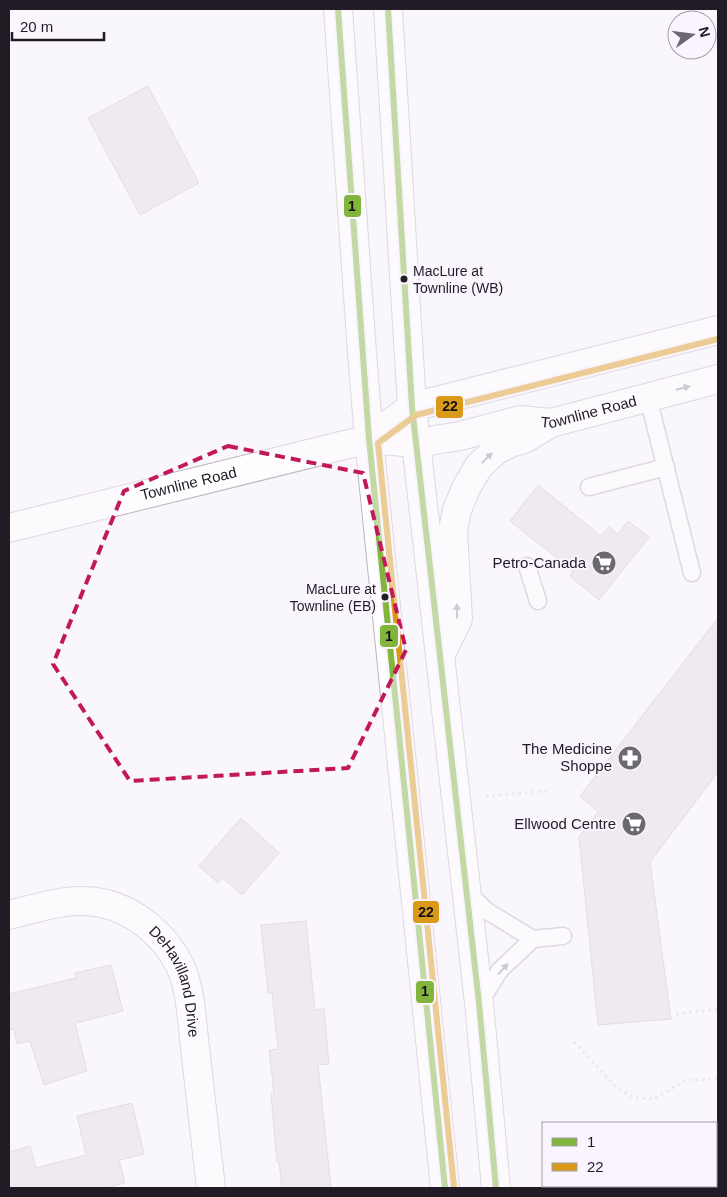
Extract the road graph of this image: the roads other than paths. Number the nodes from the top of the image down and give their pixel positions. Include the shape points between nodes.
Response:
1 (338, 9) edge
2 (388, 9) edge
3 (718, 330) edge
4 (718, 379) edge
5 (648, 397) junction
6 (412, 407) junction
7 (552, 423) junction
8 (369, 439) junction
9 (416, 443) junction
10 (666, 467) junction
11 (589, 487) dead end
12 (9, 528) edge
13 (527, 566) dead end
14 (692, 573) dead end
15 (538, 601) dead end
16 (440, 656) junction
17 (466, 891) junction
18 (9, 915) edge
19 (563, 936) dead end
20 (533, 939) junction
21 (479, 1004) junction
22 (211, 1188) edge
23 (445, 1188) edge
24 (496, 1188) edge

1 - 8 main road
2 - 6 main road
3 - 6 main road, Townline Road
5 -> 4 main road, Townline Road
5 - 7 main road, Townline Road
5 - 10 lane
6 - 8 main road, Townline Road
6 - 9 main road
7 - 9 main road, Townline Road via 520,420 460,436
16 -> 7 main road via 458,619 453,530 466,488 495,450
8 - 9 main road, Townline Road
8 - 12 main road, Townline Road
8 - 23 main road
9 - 16 main road
10 - 11 lane
10 - 14 lane
13 - 15 lane
16 - 17 main road
17 - 20 lane via 487,911
17 - 21 main road
18 - 22 main road, DeHavilland Drive via 74,901 102,903 140,920 166,943 181,966 191,1003
19 - 20 lane
21 -> 20 lane via 500,970
21 - 24 main road

